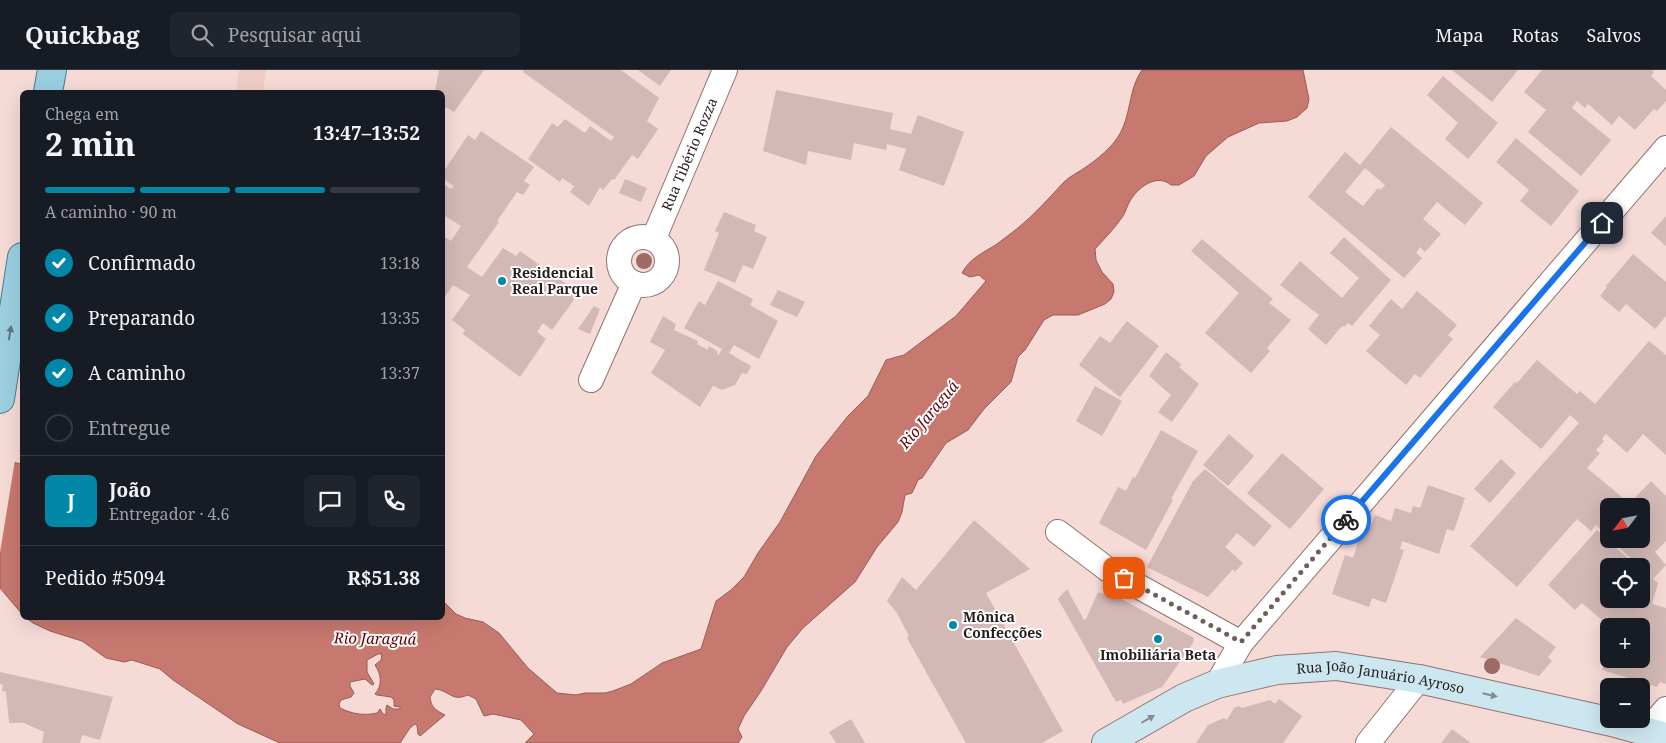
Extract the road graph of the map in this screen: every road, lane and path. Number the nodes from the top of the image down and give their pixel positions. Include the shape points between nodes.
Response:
1 (52, 70) edge
2 (726, 70) edge
3 (48, 90) edge
4 (1666, 148) edge
5 (654, 238) junction
6 (20, 270) edge
7 (634, 283) junction
8 (591, 380) dead end
9 (0, 399) edge
10 (1058, 532) dead end
11 (1241, 642) junction
12 (1420, 679) junction
13 (1218, 684) junction
14 (1666, 709) edge
15 (1657, 734) edge
16 (1106, 743) edge
17 (1368, 743) edge

1 - 3 main road
2 - 5 street, Rua Tibério Rozza
4 - 11 street
5 - 7 street via 666,252 666,270 653,284
5 - 7 street via 634,237 621,251 618,260 620,270
9 -> 6 main road
7 - 8 street
10 - 11 street via 1107,569
11 - 13 street
12 - 13 main road, Rua João Januário Ayroso via 1336,666 1277,670
12 -> 15 main road, Rua João Januário Ayroso
12 - 17 street
16 -> 13 main road, Rua João Januário Ayroso via 1184,698
14 - 15 street

